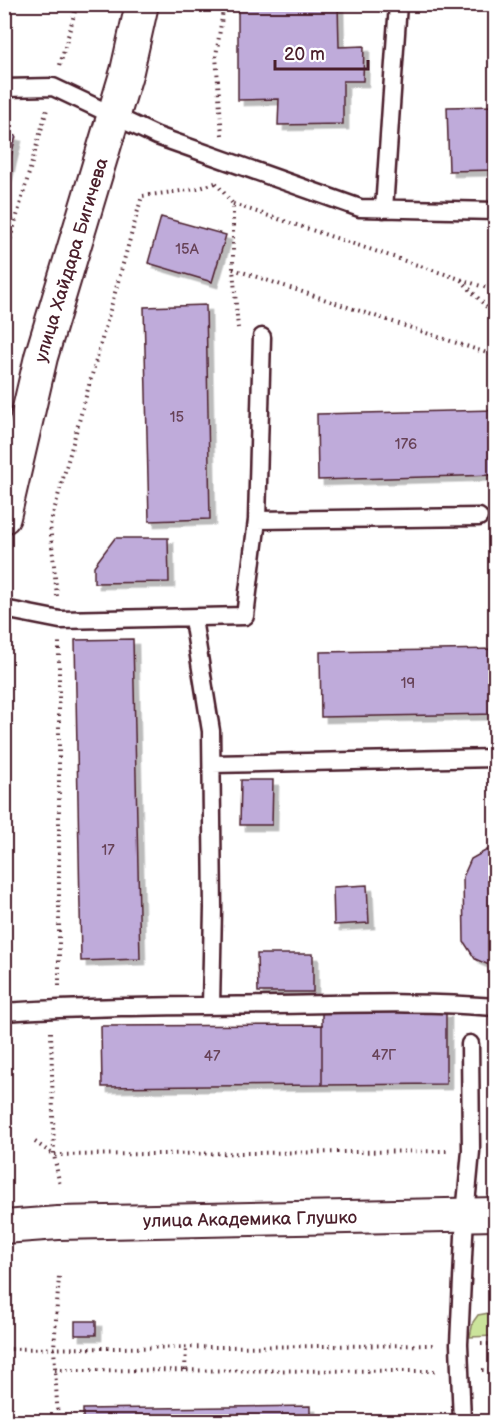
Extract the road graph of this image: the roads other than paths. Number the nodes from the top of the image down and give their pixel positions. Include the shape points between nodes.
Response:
1 (142, 4) edge
2 (398, 4) edge
3 (4, 88) edge
4 (114, 116) junction
5 (384, 209) junction
6 (495, 211) edge
7 (262, 337) road end
8 (4, 517) edge
9 (479, 517) dead end
10 (257, 520) junction
11 (4, 609) edge
12 (193, 619) junction
13 (495, 758) edge
14 (212, 764) junction
15 (211, 1006) junction
16 (495, 1007) edge
17 (4, 1012) edge
18 (470, 1044) dead end
19 (480, 1215) edge
20 (4, 1227) edge
21 (462, 1422) edge

1 - 4 street, улица Хайдара Бигичева
2 - 5 lane
3 - 4 lane via 53,87
4 - 5 lane via 157,136 360,208
4 - 8 street, улица Хайдара Бигичева via 41,357
5 - 6 lane
7 - 10 lane
9 - 10 lane
10 - 12 lane via 245,616
11 - 12 lane via 60,620
12 - 14 lane via 211,731
13 - 14 lane
14 - 15 lane
15 - 16 lane
15 - 17 lane
18 - 19 lane via 471,1151
19 - 20 street, улица Академика Глушко
19 - 21 lane via 459,1344

